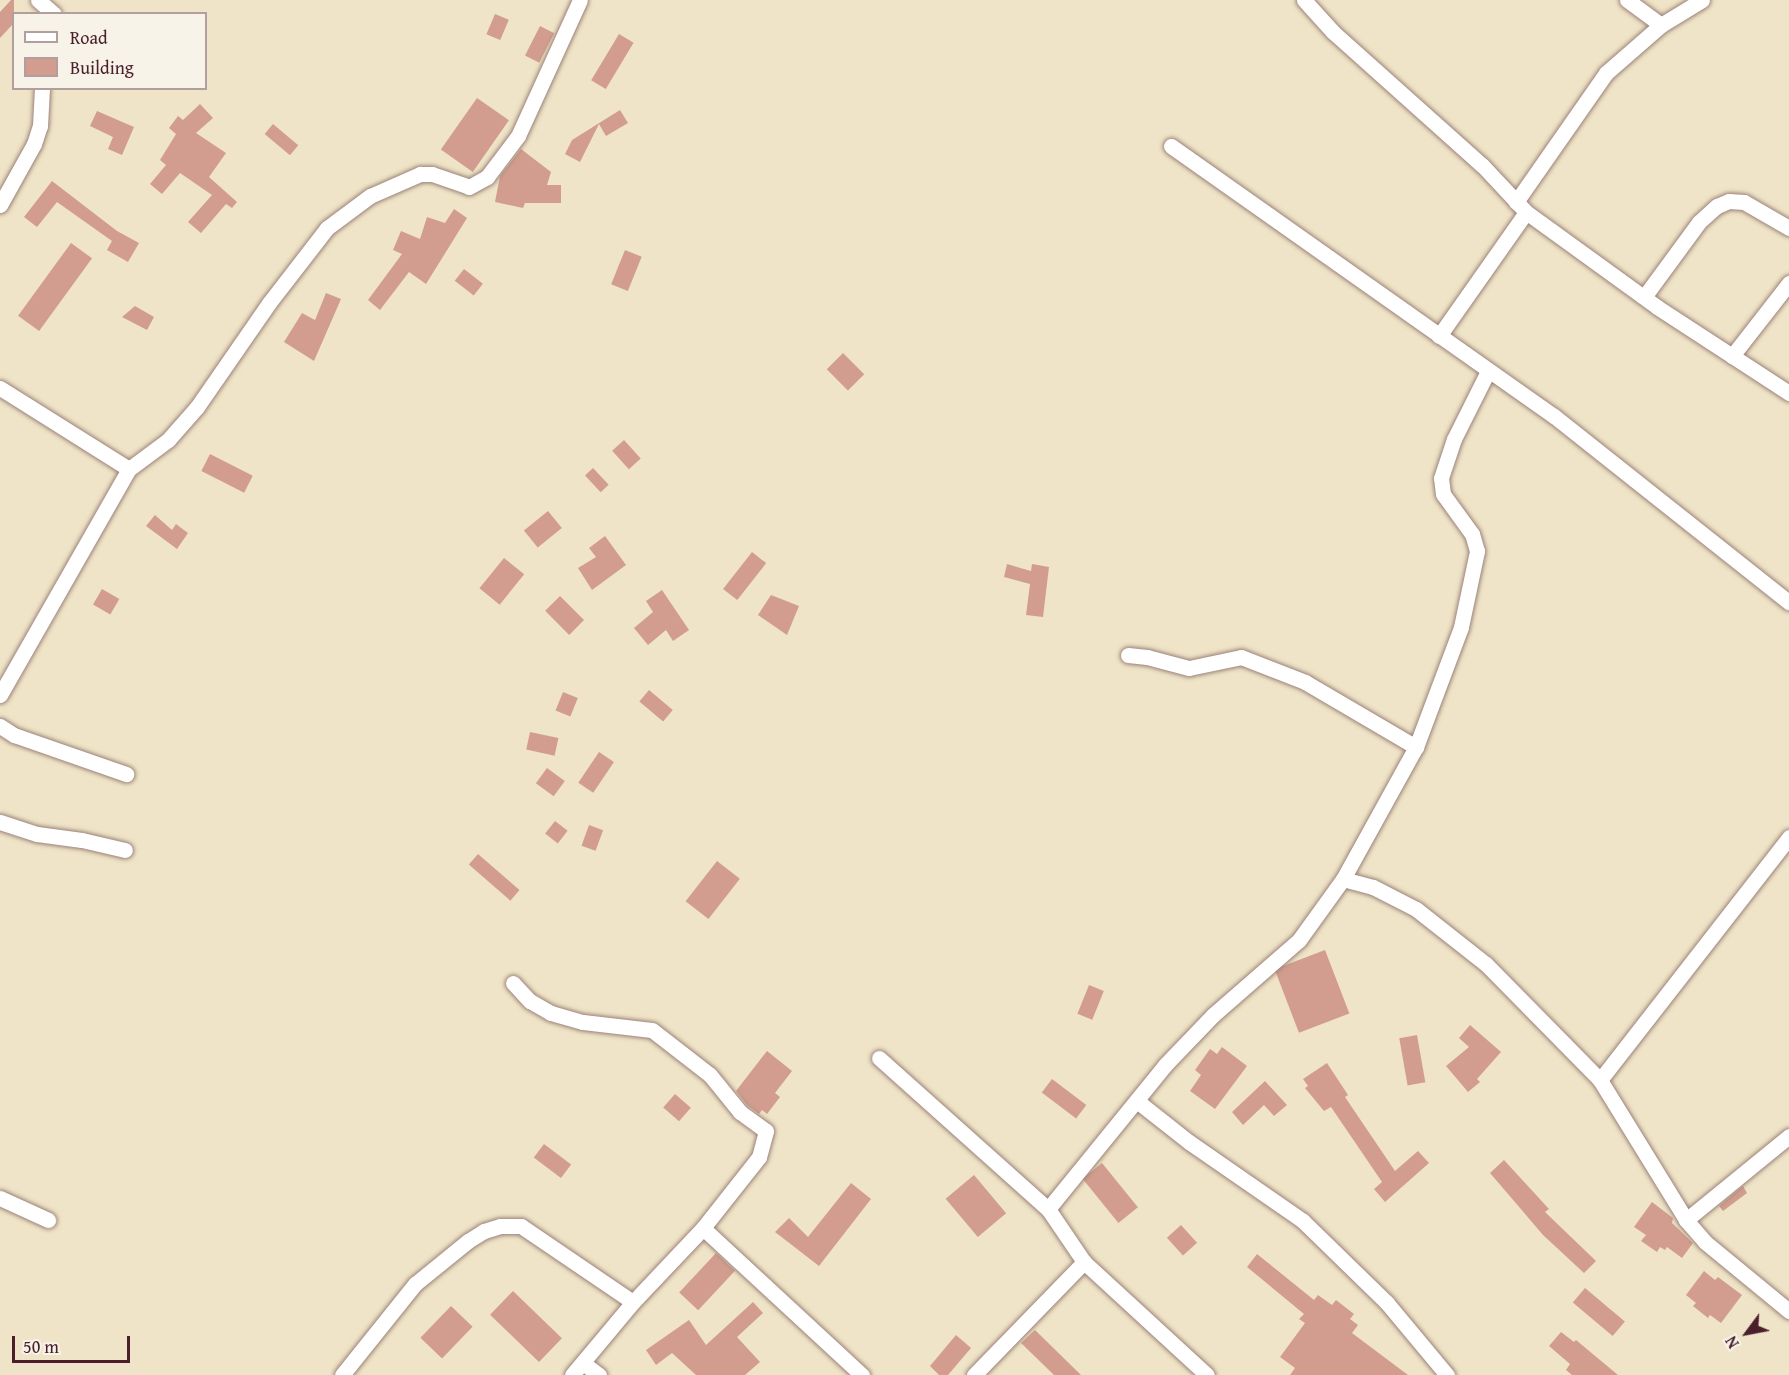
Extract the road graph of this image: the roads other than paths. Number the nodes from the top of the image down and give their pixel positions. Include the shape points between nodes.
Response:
1 (38, 0) edge
2 (580, 0) edge
3 (1304, 0) edge
4 (1627, 0) edge
5 (1702, 0) edge
6 (52, 12) edge
7 (1661, 25) junction
8 (42, 90) edge
9 (1171, 146) dead end
10 (0, 205) edge
11 (1521, 207) junction
12 (1789, 228) edge
13 (1789, 283) edge
14 (1644, 297) junction
15 (1439, 336) junction
16 (1732, 356) junction
17 (1488, 371) junction
18 (0, 388) edge
19 (1789, 393) edge
20 (129, 469) junction
21 (1789, 602) edge
22 (1128, 656) dead end
23 (0, 695) edge
24 (0, 726) edge
25 (1416, 747) junction
26 (126, 774) dead end
27 (0, 822) edge
28 (1789, 837) edge
29 (125, 850) dead end
30 (1343, 879) junction
31 (513, 983) dead end
32 (879, 1058) dead end
33 (1600, 1080) junction
34 (1137, 1101) junction
35 (1789, 1136) edge
36 (0, 1198) edge
37 (1048, 1209) junction
38 (48, 1220) dead end
39 (1686, 1220) junction
40 (703, 1228) junction
41 (1084, 1262) junction
42 (633, 1302) junction
43 (1789, 1311) edge
44 (583, 1363) junction
45 (342, 1375) edge
46 (572, 1375) edge
47 (599, 1375) edge
48 (862, 1375) edge
49 (974, 1375) edge
50 (1207, 1375) edge
51 (1447, 1375) edge

1 - 6 street
2 - 20 street via 518,136 487,177 469,187 432,174 420,174 370,196 327,228 268,303 197,407 168,440
3 - 11 street via 1333,32 1482,165
4 - 7 street
5 - 7 street
7 - 11 street via 1606,73
8 - 10 street via 40,126 34,144
9 - 15 street
11 - 14 street
11 - 15 street
12 - 14 street via 1744,202 1729,201 1718,206 1699,222
13 - 16 street
14 - 16 street
15 - 17 street
16 - 19 street
17 - 21 street via 1554,416
17 - 25 street via 1454,439 1441,478 1443,494 1472,534 1477,550 1461,627
18 - 20 street
20 - 23 street
22 - 25 street via 1189,668 1241,657 1305,682
24 - 26 street via 14,735
25 - 30 street
27 - 29 street via 37,834
28 - 33 street
30 - 33 street via 1373,887 1416,909 1469,950
30 - 34 street via 1299,940 1213,1015
31 - 40 street via 530,1001 551,1013 583,1022 652,1030 710,1075 740,1112 766,1131 759,1156
32 - 37 street
33 - 39 street
34 - 37 street
34 - 51 street via 1303,1221 1387,1303
35 - 39 street
36 - 38 street
37 - 41 street
39 - 43 street via 1705,1242
40 - 42 street
40 - 48 street
41 - 49 street
41 - 50 street
42 - 44 street
42 - 45 street via 521,1226 500,1226 468,1241 415,1284
44 - 46 street
44 - 47 street

